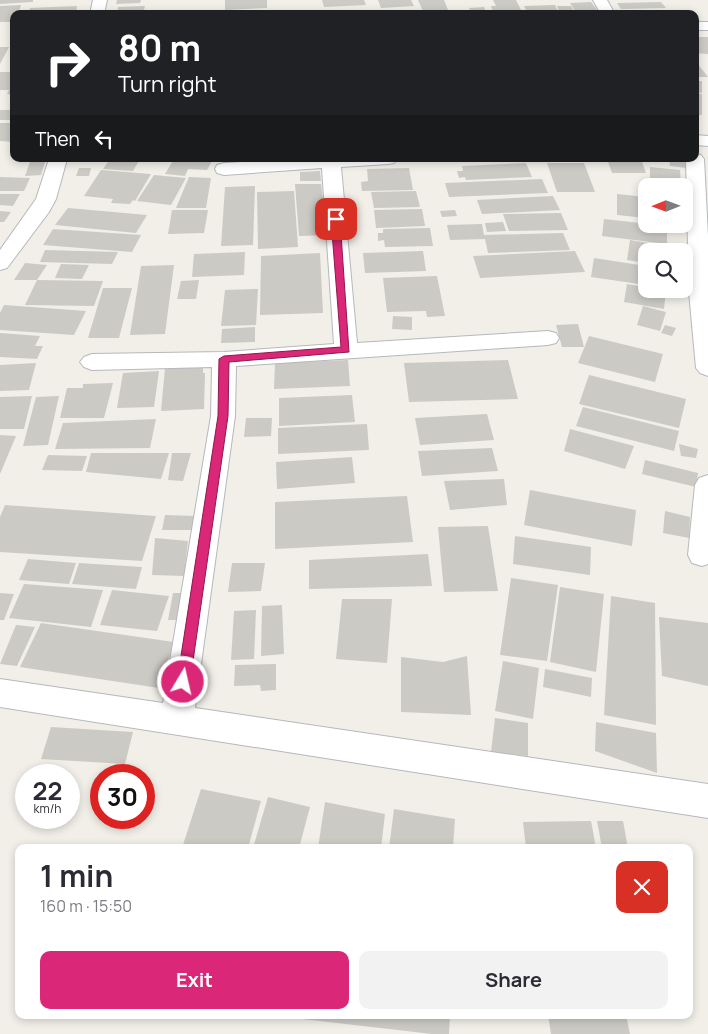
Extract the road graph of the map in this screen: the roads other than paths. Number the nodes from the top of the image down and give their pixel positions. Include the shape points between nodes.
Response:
1 (57, 162) edge
2 (331, 162) joint
3 (695, 162) edge
4 (224, 169) dead end
5 (0, 264) edge
6 (704, 292) edge
7 (548, 338) dead end
8 (346, 350) junction
9 (224, 359) junction
10 (92, 362) dead end
11 (708, 368) edge
12 (708, 485) edge
13 (702, 555) dead end
14 (0, 694) edge
15 (178, 720) junction
16 (708, 801) edge

1 - 5 street via 42,206
2 - 4 street
2 - 8 street
3 - 6 street
6 - 11 street
7 - 8 street
8 - 9 street
9 - 10 street
9 - 15 street via 223,416
12 - 13 street
14 - 15 street
15 - 16 street

